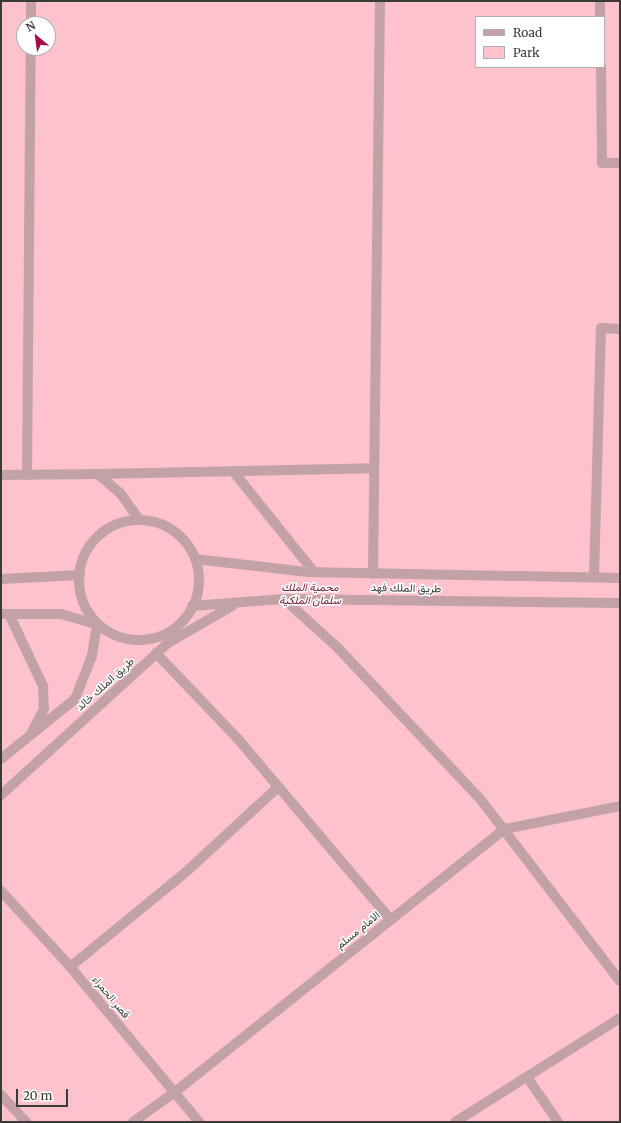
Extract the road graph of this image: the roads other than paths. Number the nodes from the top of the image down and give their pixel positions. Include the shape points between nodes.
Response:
1 (31, 1) edge
2 (380, 1) edge
3 (600, 1) edge
4 (31, 16) edge
5 (600, 16) edge
6 (31, 56) edge
7 (601, 68) edge
8 (620, 163) edge
9 (620, 329) edge
10 (373, 468) junction
11 (233, 471) junction
12 (98, 474) junction
13 (1, 475) edge
14 (26, 475) junction
15 (139, 520) junction
16 (195, 559) junction
17 (314, 572) junction
18 (373, 574) junction
19 (80, 575) junction
20 (594, 577) junction
21 (620, 578) edge
22 (1, 579) edge
23 (284, 599) junction
24 (620, 603) edge
25 (234, 605) junction
26 (191, 609) junction
27 (5, 614) edge
28 (96, 624) junction
29 (168, 643) junction
30 (156, 654) junction
31 (32, 734) junction
32 (1, 759) edge
33 (278, 787) junction
34 (1, 795) edge
35 (620, 806) edge
36 (505, 829) junction
37 (1, 891) edge
38 (391, 920) junction
39 (70, 967) junction
40 (620, 981) edge
41 (620, 1018) edge
42 (527, 1077) junction
43 (175, 1092) junction
44 (1, 1095) edge
45 (26, 1122) edge
46 (133, 1122) edge
47 (199, 1122) edge
48 (455, 1122) edge
49 (558, 1122) edge

1 - 4 street
2 - 10 street
3 - 5 street
6 - 14 street
7 - 8 street via 602,162
9 - 20 street via 601,328
10 - 11 street
10 - 18 street
11 - 12 street
11 - 17 street
12 - 14 street
12 - 15 street via 120,494
13 - 14 street
15 - 16 street via 158,523 173,532 186,543
15 - 19 street via 122,522 105,530 93,542 83,558
16 - 17 street, طريق الملك فهد
16 - 26 street via 197,594
17 - 18 street, طريق الملك فهد
18 - 20 street, طريق الملك فهد
19 - 22 street
19 - 28 street via 81,598 85,610
20 - 21 street, طريق الملك فهد
23 - 24 street, طريق الملك فهد
23 - 25 street, طريق الملك فهد
23 - 36 street via 337,647 434,748
25 - 26 street, طريق الملك فهد
25 - 29 street, طريق الملك خالد
26 - 28 street via 179,625 163,635 147,640 128,639
26 - 29 street
27 - 28 street via 61,614
27 - 31 street via 43,686 44,709
28 - 31 street via 92,656 75,699
29 - 30 street, طريق الملك خالد
30 - 33 street via 188,684
30 - 34 street, طريق الملك خالد
31 - 32 street
33 - 38 street
33 - 39 street via 186,872
35 - 36 street, الامام مسلم
36 - 38 street, الامام مسلم
36 - 40 street
37 - 39 street, قصر الحمراء
38 - 43 street, الامام مسلم
39 - 43 street, قصر الحمراء
41 - 42 street
42 - 48 street
42 - 49 street
43 - 46 street, الامام مسلم
43 - 47 street, قصر الحمراء
44 - 45 street

